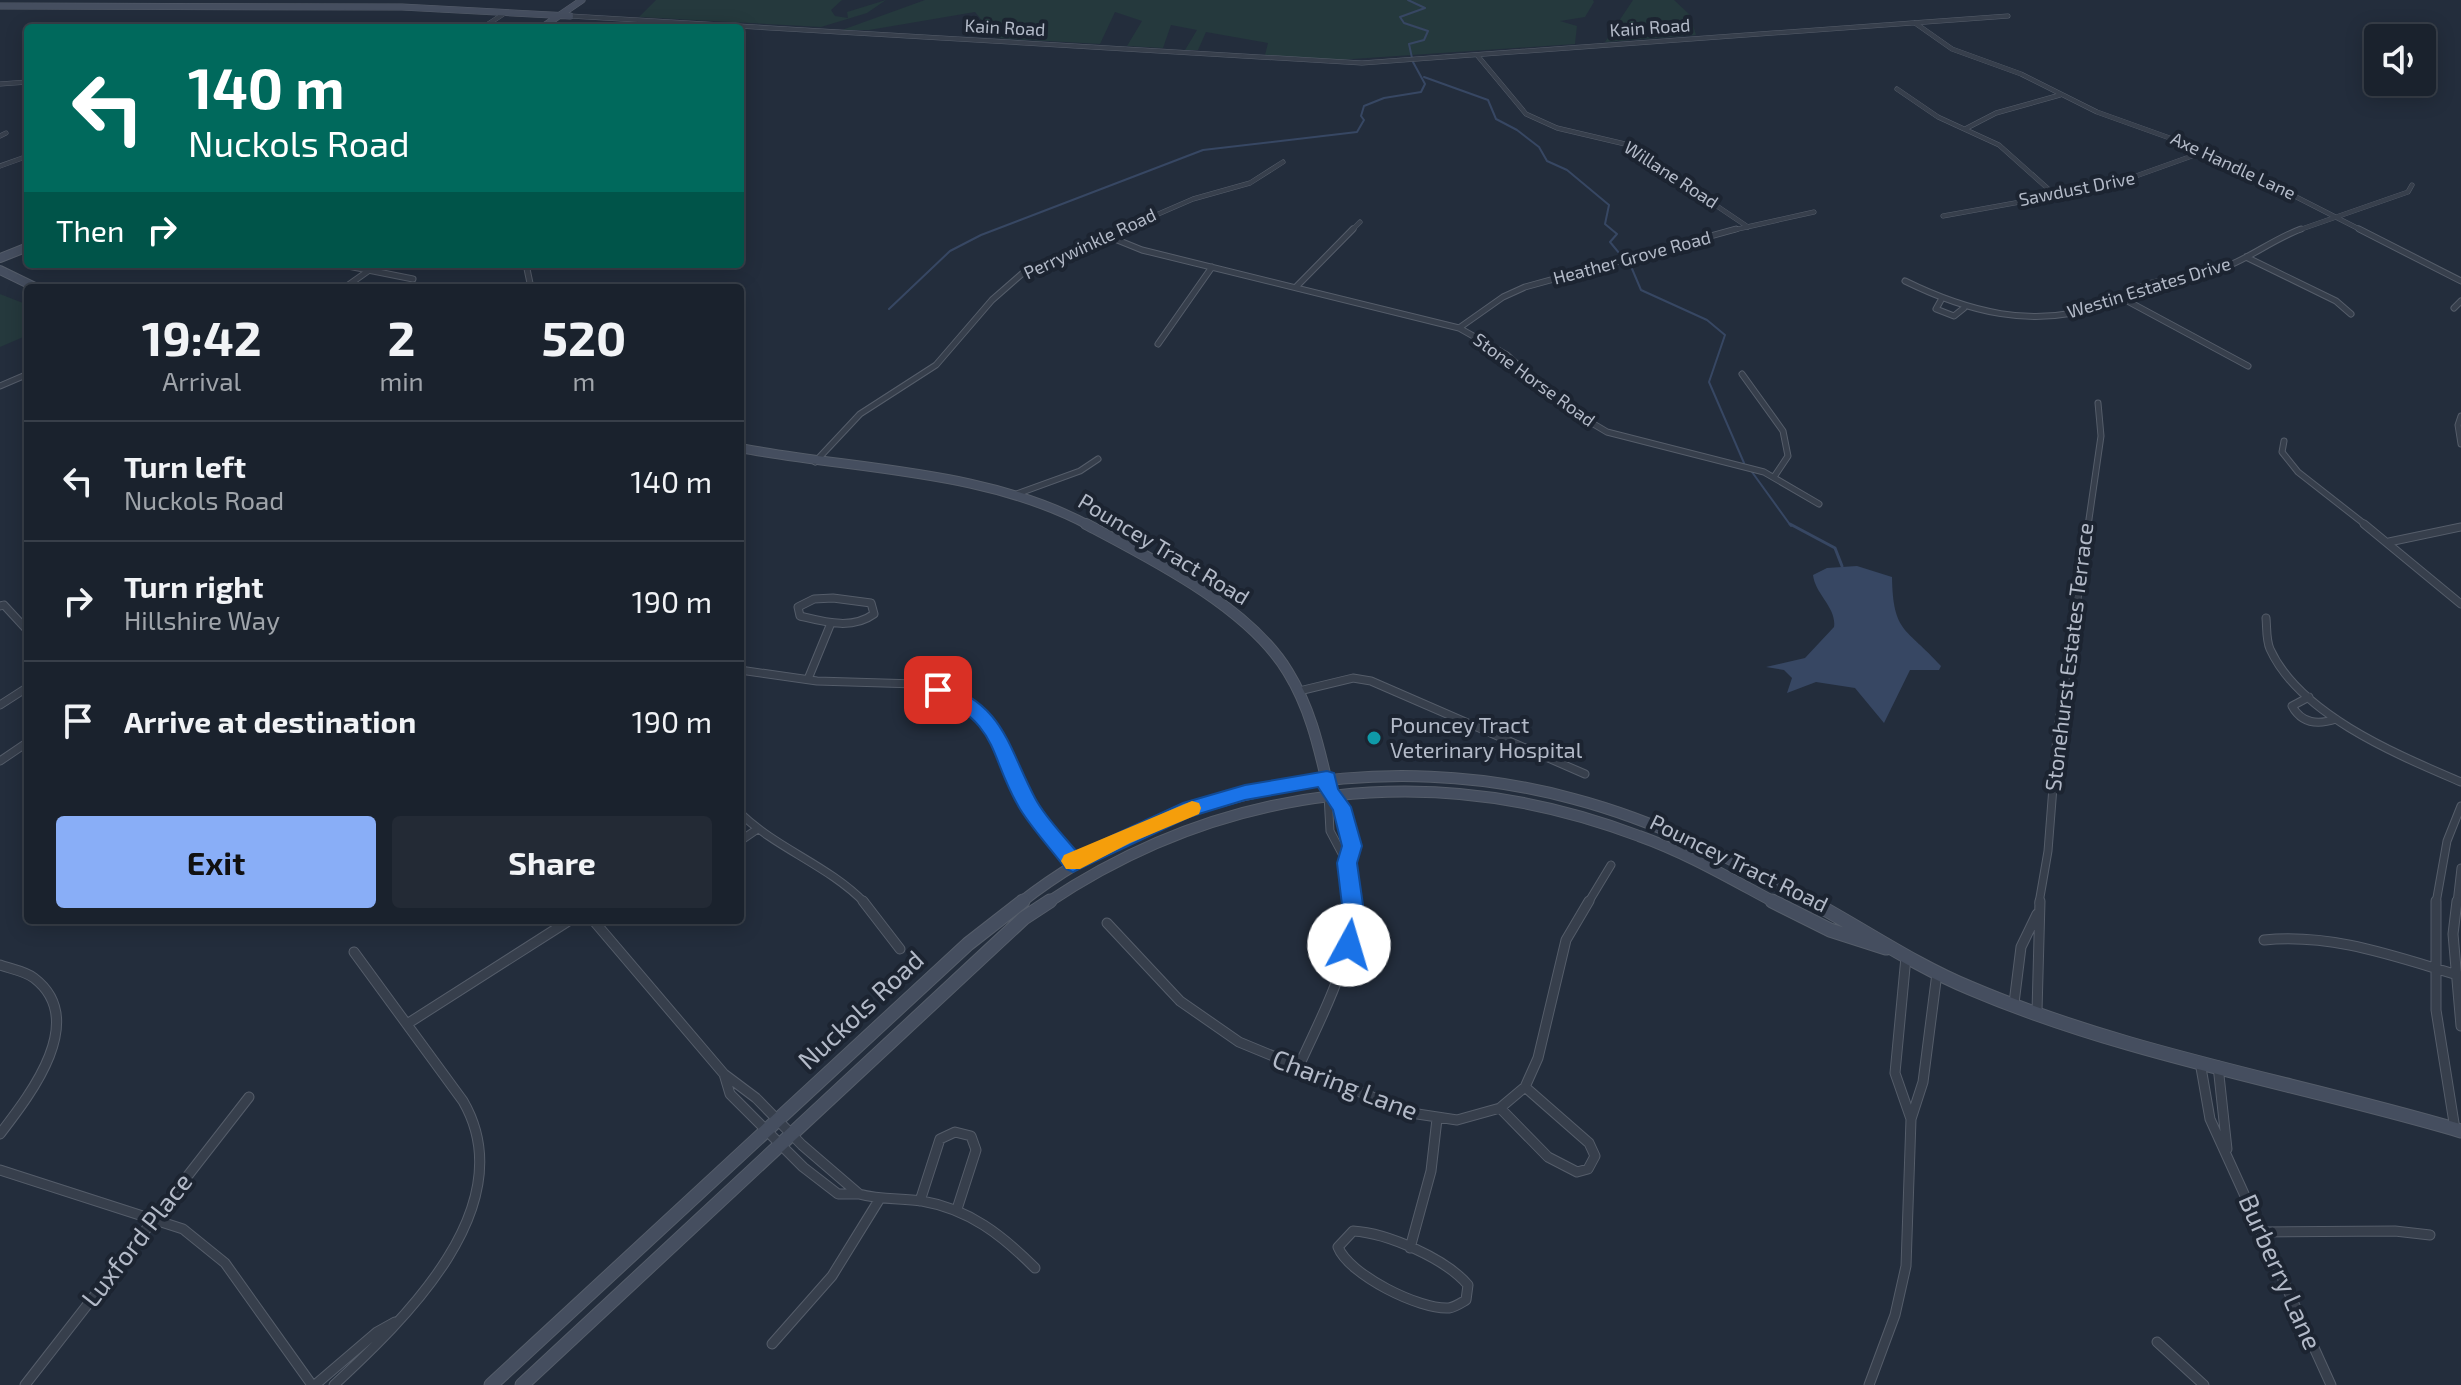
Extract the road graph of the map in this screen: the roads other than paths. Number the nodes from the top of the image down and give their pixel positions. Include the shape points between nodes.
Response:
1 (582, 0) edge
2 (591, 0) edge
3 (0, 6) edge
4 (505, 13) junction
5 (561, 16) junction
6 (570, 16) junction
7 (2008, 16) dead end
8 (1914, 22) junction
9 (488, 24) edge
10 (548, 24) edge
11 (557, 24) edge
12 (664, 24) edge
13 (744, 29) edge
14 (1477, 55) junction
15 (24, 82) edge
16 (0, 84) edge
17 (1897, 89) dead end
18 (2061, 95) junction
19 (1965, 129) junction
20 (2206, 151) junction
21 (24, 157) edge
22 (1283, 162) dead end
23 (0, 166) edge
24 (2412, 185) dead end
25 (2055, 195) junction
26 (1814, 212) dead end
27 (1943, 216) dead end
28 (2337, 216) junction
29 (1360, 222) dead end
30 (1748, 227) junction
31 (1105, 235) junction
32 (24, 241) edge
33 (24, 249) edge
34 (0, 251) edge
35 (2246, 257) junction
36 (0, 258) edge
37 (1212, 267) junction
38 (359, 268) edge
39 (372, 268) edge
40 (0, 270) edge
41 (369, 270) junction
42 (413, 279) dead end
43 (1905, 281) dead end
44 (2461, 281) edge
45 (29, 284) edge
46 (350, 284) edge
47 (1296, 287) junction
48 (2120, 297) junction
49 (1941, 300) junction
50 (2461, 301) edge
51 (1964, 308) junction
52 (2454, 308) dead end
53 (2351, 314) dead end
54 (1459, 328) junction
55 (1158, 344) dead end
56 (2248, 366) dead end
57 (1742, 374) dead end
58 (24, 376) edge
59 (0, 386) edge
60 (2098, 403) dead end
61 (2461, 416) edge
62 (2284, 441) dead end
63 (2461, 444) edge
64 (744, 449) edge
65 (1098, 459) dead end
66 (815, 462) junction
67 (1774, 477) junction
68 (1014, 495) junction
69 (1819, 504) dead end
70 (2461, 527) edge
71 (2389, 542) junction
72 (2461, 604) edge
73 (0, 606) edge
74 (2266, 618) dead end
75 (831, 623) junction
76 (24, 627) edge
77 (744, 671) edge
78 (808, 679) junction
79 (24, 690) edge
80 (1299, 691) junction
81 (2309, 697) junction
82 (0, 705) edge
83 (2336, 719) junction
84 (24, 745) edge
85 (0, 761) edge
86 (1585, 774) dead end
87 (2461, 782) edge
88 (1328, 785) junction
89 (2461, 806) edge
90 (744, 817) edge
91 (756, 830) junction
92 (744, 838) edge
93 (1073, 863) junction
94 (1347, 863) junction
95 (1611, 865) dead end
96 (2461, 868) edge
97 (2038, 912) junction
98 (1107, 923) dead end
99 (564, 924) edge
100 (596, 924) edge
101 (2264, 940) dead end
102 (900, 949) dead end
103 (354, 952) dead end
104 (1906, 955) junction
105 (0, 965) edge
106 (2434, 968) junction
107 (1937, 972) junction
108 (2458, 976) edge
109 (2014, 1003) junction
110 (2037, 1011) junction
111 (407, 1024) junction
112 (2461, 1026) edge
113 (2200, 1060) junction
114 (2217, 1064) junction
115 (1299, 1066) junction
116 (724, 1074) junction
117 (1525, 1087) junction
118 (249, 1097) dead end
119 (1500, 1108) junction
120 (777, 1119) junction
121 (1437, 1119) junction
122 (1911, 1119) junction
123 (2458, 1130) edge
124 (765, 1131) junction
125 (791, 1133) junction
126 (0, 1134) edge
127 (779, 1145) junction
128 (2228, 1159) junction
129 (0, 1170) edge
130 (859, 1194) junction
131 (879, 1200) junction
132 (920, 1201) junction
133 (957, 1209) junction
134 (153, 1218) junction
135 (2261, 1232) junction
136 (2430, 1235) dead end
137 (1410, 1248) junction
138 (1035, 1268) dead end
139 (397, 1321) junction
140 (2157, 1342) dead end
141 (772, 1344) dead end
142 (25, 1385) edge
143 (314, 1385) edge
144 (334, 1385) edge
145 (491, 1385) edge
146 (522, 1385) edge
147 (1869, 1385) edge
148 (2204, 1385) edge
149 (2331, 1385) edge

1 - 5 main road
2 - 6 main road
3 - 4 main road, Kain Road via 384,7
4 - 5 main road, Kain Road
4 - 9 street
5 - 6 main road, Kain Road
5 - 10 main road
6 - 11 main road
6 - 12 street, Kain Road
7 - 8 street, Kain Road
8 - 14 street, Kain Road
8 - 18 street, Axe Handle Lane via 1948,47
13 - 14 street, Kain Road via 1355,62
14 - 30 street, Willane Road via 1531,118 1625,144
15 - 16 street
17 - 19 street
18 - 19 street via 1997,112
18 - 20 street, Axe Handle Lane
19 - 25 street via 1999,145
20 - 25 street, Sawdust Drive via 2126,181
20 - 28 street, Axe Handle Lane
21 - 23 street
22 - 31 street, Perrywinkle Road via 1246,185 1193,199
24 - 28 street, Westin Estates Drive via 2408,192
25 - 27 street, Sawdust Drive
26 - 30 street, Heather Grove Road
28 - 35 street, Westin Estates Drive
28 - 44 street, Axe Handle Lane
29 - 47 street
30 - 54 street, Heather Grove Road via 1525,287
31 - 37 street, Stone Horse Road via 1134,248
31 - 66 street, Perrywinkle Road via 1045,260 1014,280 936,365 860,414
32 - 34 main road
33 - 36 main road
35 - 48 street, Westin Estates Drive via 2219,270 2147,285
35 - 53 street via 2336,301
37 - 47 street, Stone Horse Road
37 - 55 street
38 - 41 street
39 - 41 street
40 - 45 main road
41 - 42 street
41 - 46 street
43 - 49 street, Westin Estates Drive
47 - 54 street, Stone Horse Road
48 - 51 street, Westin Estates Drive via 2085,310 2041,317
48 - 56 street
49 - 51 street, Westin Estates Drive
49 - 51 street, Westin Estates Drive via 1936,309 1946,316
50 - 52 street
54 - 67 street, Stone Horse Road via 1507,355 1565,407 1607,432
57 - 67 street via 1783,431 1788,456
58 - 59 street
60 - 97 street, Stonehurst Estates Terrace via 2101,436 2057,736
61 - 63 street
62 - 71 street via 2282,452 2290,465
64 - 66 main road, Pouncey Tract Road
65 - 68 street via 1086,469 1036,482
66 - 68 main road, Pouncey Tract Road
67 - 69 street, Stone Horse Road
68 - 80 main road, Pouncey Tract Road via 1090,525 1239,615 1275,652
70 - 71 street
71 - 72 street
73 - 76 street
74 - 81 street via 2267,645
75 - 75 street via 800,616 798,607 814,598 860,601 875,608 862,623
75 - 78 street
77 - 78 street
78 - 93 street via 903,683 960,699 996,731 1028,804
79 - 82 street
80 - 86 street via 1353,678 1371,681
80 - 88 main road, Pouncey Tract Road
81 - 83 street
81 - 83 street via 2292,706 2299,717 2314,724
83 - 87 street via 2385,749
84 - 85 street
88 - 93 main road, Nuckols Road via 1255,790 1183,811
88 - 94 street via 1325,805 1335,850
88 - 94 street via 1342,807 1352,846
88 - 104 main road, Pouncey Tract Road via 1451,791 1570,813 1680,854 1825,928
88 - 125 main road, Nuckols Road via 1202,820 1081,877 1002,936
89 - 106 street via 2438,894
90 - 91 street
91 - 92 street
91 - 102 street via 834,876 875,913
93 - 120 main road, Nuckols Road via 1000,915
94 - 115 street via 1353,905 1349,945
95 - 117 street, Charing Lane via 1566,940 1538,1058
96 - 108 street via 2453,934
97 - 109 street, Stonehurst Estates Terrace via 2021,947
97 - 110 street, Stonehurst Estates Terrace
98 - 115 street, Charing Lane via 1194,1012 1239,1042
99 - 111 street
100 - 116 street
101 - 106 street via 2304,937
103 - 111 street
104 - 107 main road, Pouncey Tract Road
104 - 122 street via 1895,1073
105 - 126 street via 25,970 57,1007 54,1052 31,1097
106 - 108 street
106 - 123 street via 2439,1049
107 - 109 main road, Pouncey Tract Road
107 - 122 street via 1923,1082
108 - 112 street
109 - 110 main road, Pouncey Tract Road
110 - 113 main road, Pouncey Tract Road
111 - 139 street via 469,1112 480,1169 458,1240
113 - 114 main road, Pouncey Tract Road
113 - 128 street, Burberry Lane via 2210,1119
114 - 123 main road, Pouncey Tract Road
114 - 128 street, Burberry Lane
115 - 121 street, Charing Lane
116 - 120 street
116 - 124 street via 730,1094
117 - 119 street, Charing Lane
117 - 119 street via 1589,1143 1595,1156 1588,1168 1566,1171
118 - 134 street, Luxford Place
119 - 121 street, Charing Lane via 1471,1118
120 - 124 main road, Nuckols Road
120 - 125 street
121 - 137 street via 1431,1171
122 - 147 street via 1906,1266 1895,1315
124 - 127 street
124 - 145 main road, Nuckols Road
125 - 127 main road, Nuckols Road
125 - 130 street
127 - 130 street via 838,1194
127 - 146 main road, Nuckols Road
128 - 135 street, Burberry Lane
129 - 134 street
130 - 131 street
131 - 132 street
131 - 141 street via 829,1284
132 - 133 street
132 - 133 street via 940,1139 955,1132 971,1136 976,1150
133 - 138 street via 998,1232
134 - 142 street, Luxford Place
134 - 143 street via 183,1229 225,1263
135 - 136 street
135 - 149 street, Burberry Lane
137 - 137 street via 1361,1231 1346,1235 1338,1247 1342,1262 1354,1273 1438,1307 1452,1308 1466,1300 1468,1285 1459,1270
139 - 143 street
139 - 144 street via 387,1338
140 - 148 street

